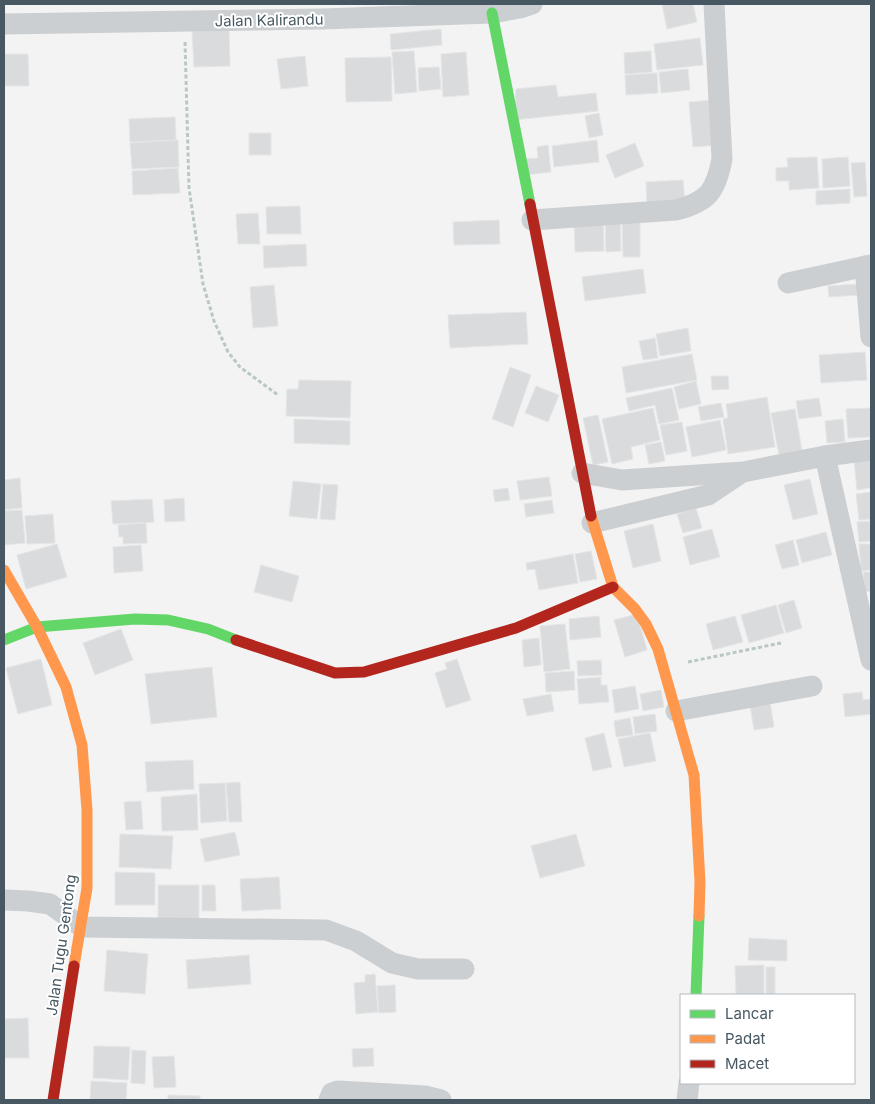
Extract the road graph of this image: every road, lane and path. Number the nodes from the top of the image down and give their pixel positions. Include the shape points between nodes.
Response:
1 (532, 4) edge
2 (714, 4) edge
3 (492, 13) junction
4 (184, 22) junction
5 (4, 24) edge
6 (532, 220) junction
7 (868, 266) edge
8 (788, 283) dead end
9 (871, 337) edge
10 (278, 394) dead end
11 (871, 450) edge
12 (825, 456) junction
13 (743, 472) junction
14 (582, 473) junction
15 (592, 523) junction
16 (4, 570) edge
17 (613, 587) junction
18 (37, 627) junction
19 (4, 640) edge
20 (781, 643) dead end
21 (871, 660) edge
22 (663, 666) junction
23 (812, 686) dead end
24 (676, 711) junction
25 (4, 900) edge
26 (82, 927) junction
27 (464, 969) dead end
28 (696, 994) edge
29 (690, 1084) edge
30 (53, 1100) edge
31 (329, 1100) edge
32 (441, 1100) edge
33 (687, 1100) edge

1 - 3 street, Jalan Kalirandu
2 - 6 street via 722,159 719,178 709,195 694,205 676,210
3 - 4 street, Jalan Kalirandu
3 - 6 street
4 - 5 street, Jalan Kalirandu
4 - 10 path via 189,188 203,284 228,352 240,367
6 - 14 street
7 - 8 street
7 - 9 street
11 - 12 street
12 - 13 street
12 - 21 street
13 - 14 street via 622,480
13 - 15 street via 708,495
14 - 15 street
15 - 17 street
16 - 18 street, Jalan Tugu Gentong
17 - 18 street via 516,628 349,674 335,674 208,629 168,620 134,619
17 - 22 street via 636,608 658,649
18 - 19 street
18 - 26 street, Jalan Tugu Gentong via 66,687 82,745 87,810 87,888
20 - 22 path
22 - 24 street
23 - 24 street
24 - 28 street via 694,775 700,882
25 - 26 street via 50,904
26 - 27 street via 326,930 356,941 392,963 418,969
26 - 30 street, Jalan Tugu Gentong
29 - 33 street
31 - 32 street via 332,1092 338,1090

